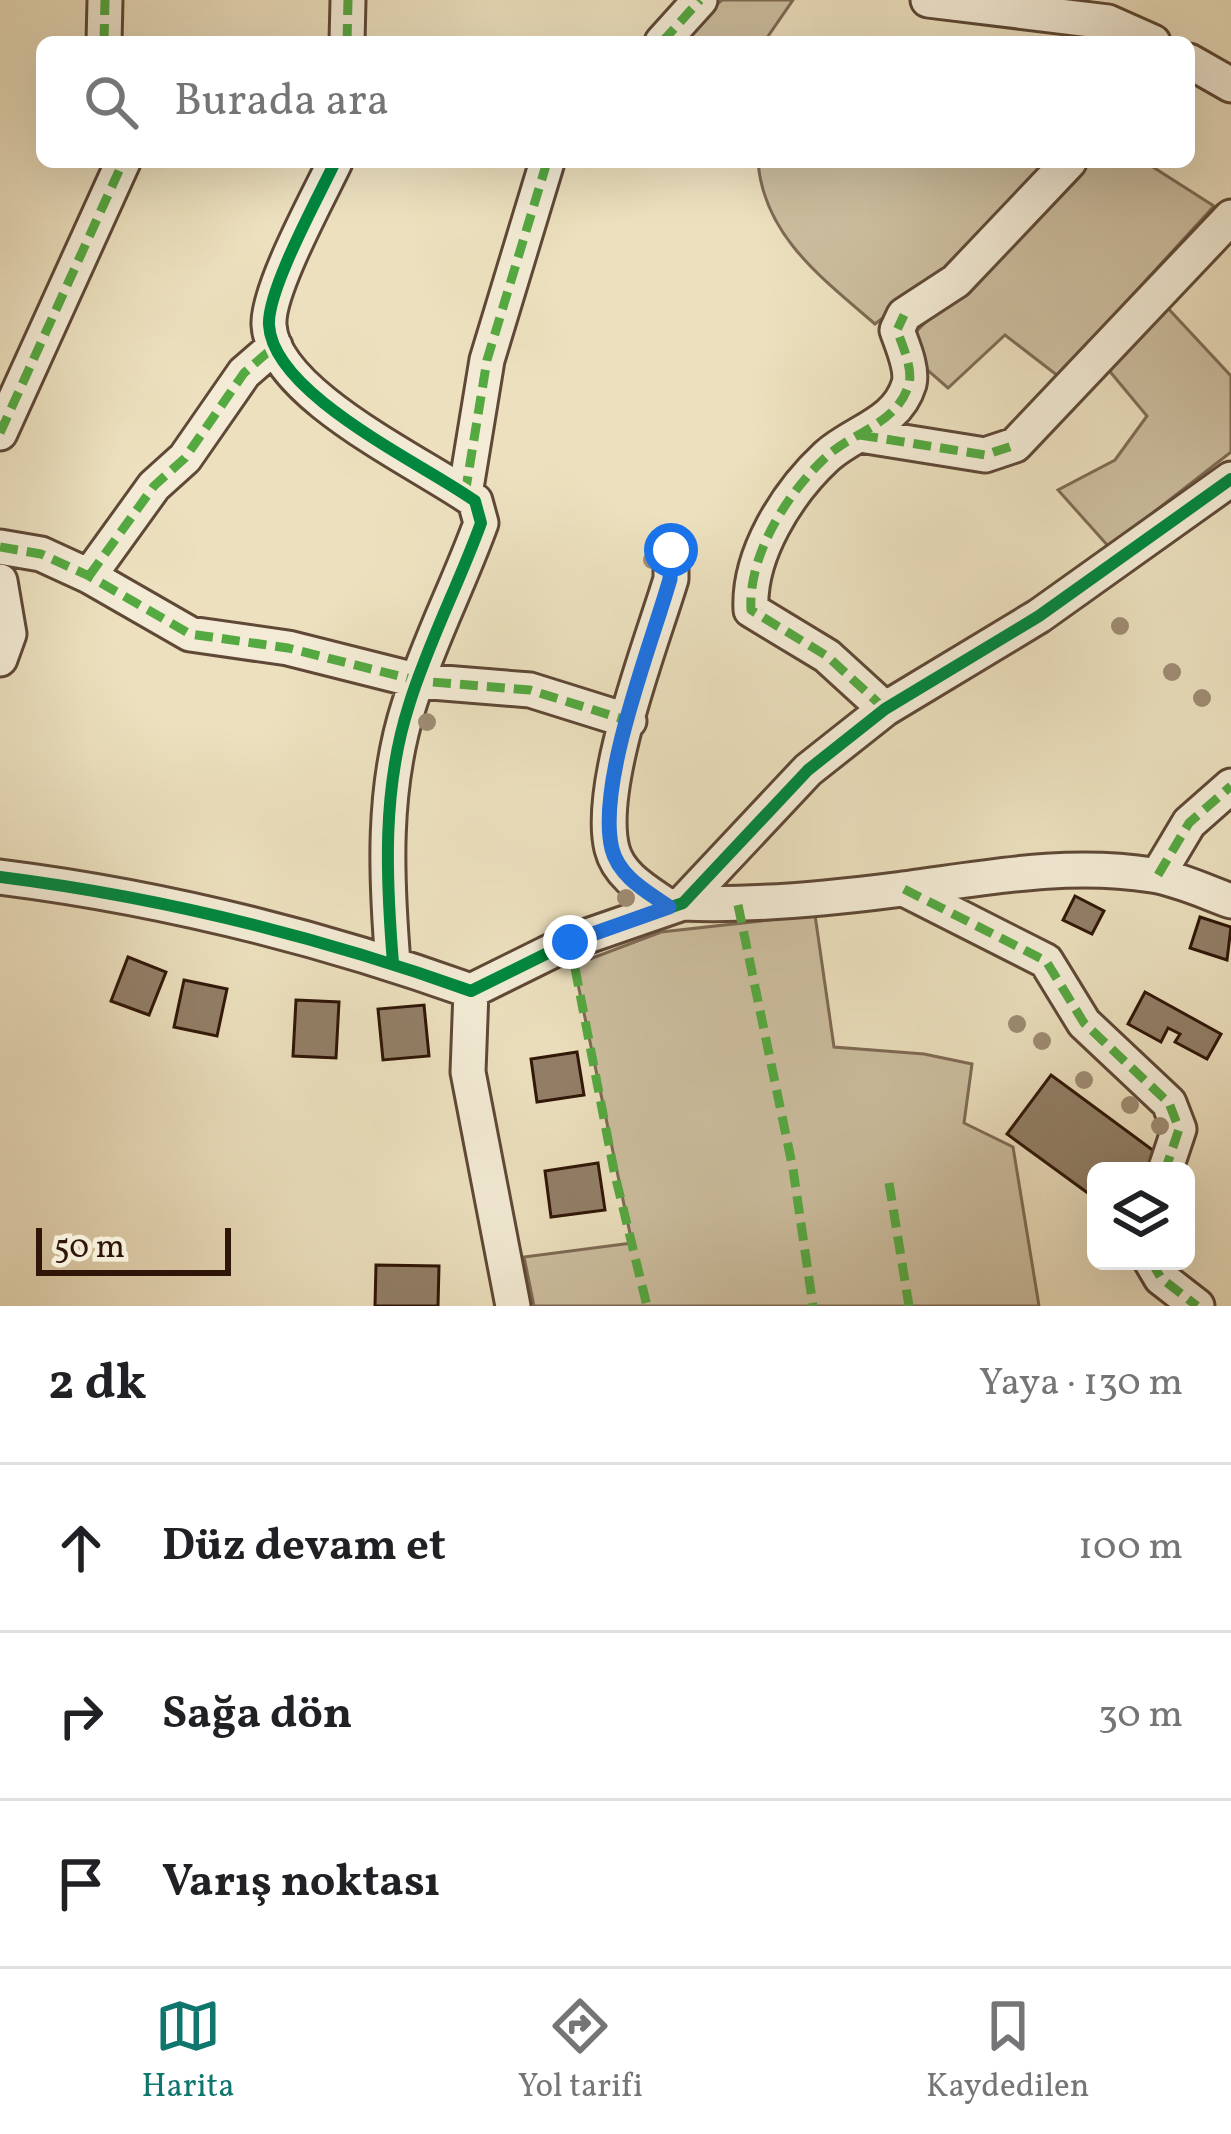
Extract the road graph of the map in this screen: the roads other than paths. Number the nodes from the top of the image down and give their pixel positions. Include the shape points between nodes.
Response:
1 (105, 0) edge
2 (348, 0) edge
3 (700, 0) edge
4 (928, 0) edge
5 (104, 36) edge
6 (346, 36) edge
7 (667, 36) edge
8 (1140, 36) edge
9 (121, 168) edge
10 (332, 168) edge
11 (546, 168) edge
12 (1063, 168) edge
13 (1231, 217) edge
14 (275, 346) junction
15 (0, 434) edge
16 (860, 435) junction
17 (1231, 479) edge
18 (465, 494) junction
19 (0, 547) edge
20 (671, 550) dead end
21 (89, 576) junction
22 (0, 581) edge
23 (0, 659) edge
24 (419, 681) junction
25 (885, 710) junction
26 (629, 721) junction
27 (1231, 786) edge
28 (1158, 875) junction
29 (0, 877) edge
30 (904, 889) junction
31 (1231, 901) edge
32 (676, 905) junction
33 (393, 963) junction
34 (471, 991) junction
35 (1168, 1162) edge
36 (1156, 1270) edge
37 (513, 1306) edge
38 (1197, 1306) edge

1 - 5 street
2 - 6 street
3 - 7 street
4 - 8 street via 1108,22
9 - 15 street
10 - 14 street via 305,215 268,323
11 - 18 street via 487,360
12 - 16 street via 956,281 904,315 897,330 911,378 901,404
13 - 16 street via 1015,445 985,454
14 - 18 street via 280,364 364,432
14 - 21 street via 244,373
16 - 25 street via 830,454 786,502 750,586 751,610 827,656
17 - 25 street via 1039,616
18 - 24 street via 481,523
19 - 21 street via 41,554
20 - 26 street
21 - 24 street via 190,634
22 - 23 street via 9,634
24 - 26 street via 530,690
24 - 33 street via 392,779 385,871
25 - 32 street via 808,770
26 - 32 street via 611,784 612,850 629,879
27 - 28 street via 1189,823
28 - 30 street via 1005,872
28 - 31 street
29 - 33 street via 72,886
30 - 32 street
30 - 35 street via 1046,961 1084,1023 1169,1103 1179,1129
32 - 34 street via 570,942
33 - 34 street
34 - 37 street via 468,1072
36 - 38 street

